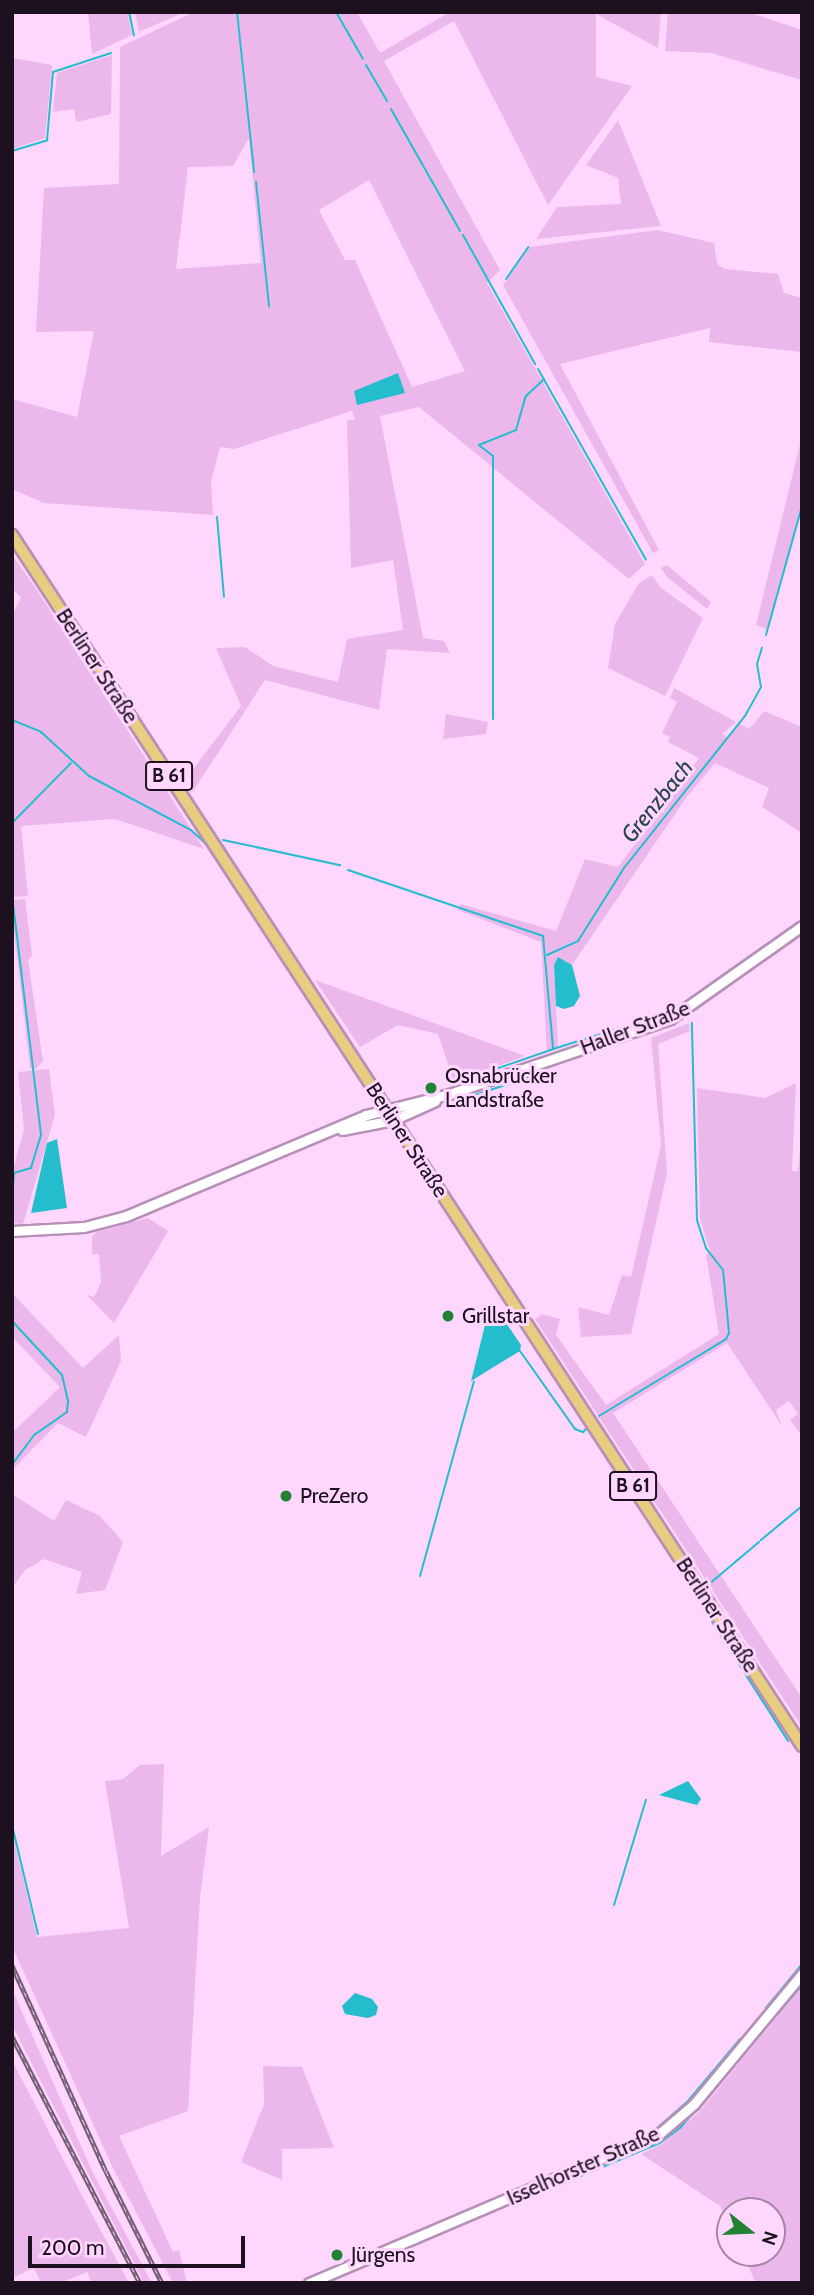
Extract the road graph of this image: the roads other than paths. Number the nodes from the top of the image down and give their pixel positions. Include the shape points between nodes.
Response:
1 (12, 535) edge
2 (802, 926) edge
3 (449, 1094) junction
4 (386, 1108) junction
5 (393, 1120) junction
6 (309, 1138) junction
7 (12, 1231) edge
8 (802, 1746) edge
9 (802, 1974) edge
10 (309, 2283) edge

1 - 4 main road, Berliner Straße / B 61
2 - 3 street, Haller Straße via 679,1014
3 - 4 street, Haller Straße
3 - 5 street, Haller Straße
4 - 5 main road, Berliner Straße / B 61
4 - 6 street
5 - 6 street
5 - 8 main road, Berliner Straße / B 61
6 - 7 street via 126,1216 84,1227
9 - 10 street, Isselhorster Straße via 694,2104 659,2134

